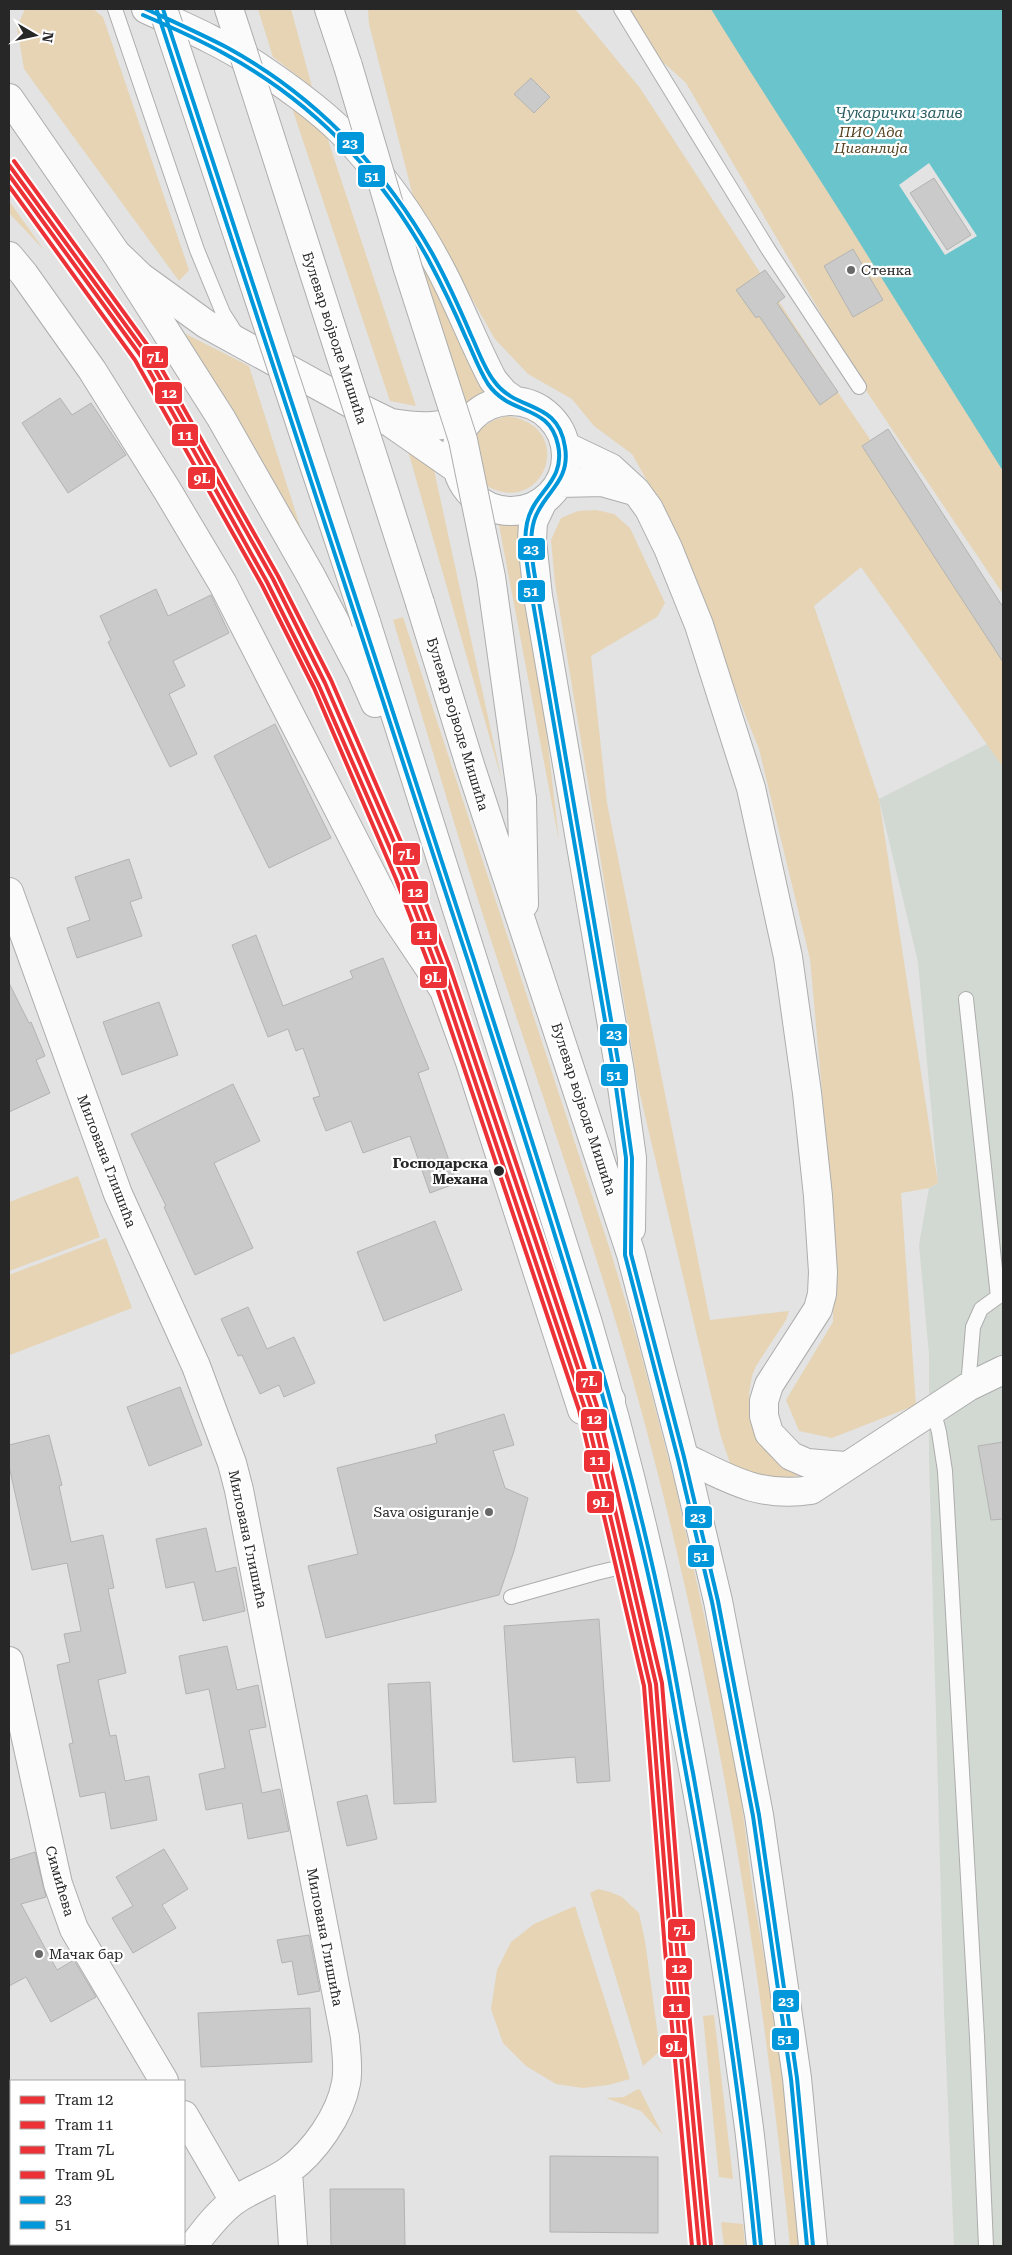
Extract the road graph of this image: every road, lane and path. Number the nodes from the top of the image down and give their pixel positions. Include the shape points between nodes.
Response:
1 (115, 9) edge
2 (153, 9) edge
3 (229, 9) edge
4 (329, 9) edge
5 (621, 9) edge
6 (9, 98) edge
7 (116, 253) junction
8 (9, 256) edge
9 (244, 346) junction
10 (859, 386) dead end
11 (514, 400) junction
12 (471, 417) junction
13 (391, 423) junction
14 (566, 446) junction
15 (457, 469) junction
16 (636, 491) junction
17 (552, 492) junction
18 (430, 825) junction
19 (9, 892) edge
20 (525, 933) junction
21 (966, 999) dead end
22 (631, 1254) junction
23 (1001, 1295) edge
24 (999, 1376) edge
25 (968, 1387) junction
26 (611, 1400) junction
27 (933, 1409) junction
28 (684, 1457) junction
29 (844, 1466) junction
30 (651, 1560) junction
31 (511, 1597) dead end
32 (9, 1661) edge
33 (163, 2080) edge
34 (185, 2118) edge
35 (288, 2171) junction
36 (234, 2201) junction
37 (193, 2246) edge
38 (293, 2246) edge
39 (761, 2246) edge
40 (813, 2246) edge
41 (986, 2246) edge

1 - 9 lane via 197,250 223,313
2 - 11 main road via 253,63 344,134 399,202 420,234 441,270 493,380
2 - 18 main road, bridge via 366,622
3 - 20 main road, Булевар војводе Мишића, bridge
4 - 20 main road, bridge via 463,440 491,577 522,799
5 - 10 lane via 768,249
6 - 7 main road
7 - 9 main road via 182,308
7 - 18 main road via 221,418 311,576 361,671
8 - 26 main road via 92,370 223,584 389,908 444,990 582,1410
9 - 13 main road
11 - 12 main road via 498,401
11 - 14 main road via 542,410 557,426
12 - 13 main road via 434,427
12 - 15 main road via 458,441
13 - 15 main road
14 - 16 main road via 611,468
14 - 17 main road via 566,459
15 - 17 main road via 472,496 492,508 515,511 530,508
16 - 17 main road via 602,482
16 - 29 main road via 649,509 668,548 699,625 726,706 751,788 788,957 818,1196 822,1294 818,1309 769,1385 764,1416 769,1433 791,1456 807,1463
17 - 22 main road via 533,522 532,541 632,1158
18 - 26 main road
19 - 35 main road, Милована Глишића via 118,1194 196,1366 239,1490 347,2055 342,2098 328,2126
20 - 22 main road, Булевар војводе Мишића
21 - 23 lane
22 - 28 main road, Булевар војводе Мишића
23 - 25 lane via 981,1309 973,1327
24 - 25 main road
25 - 27 main road
26 - 30 main road
27 - 29 main road via 908,1428
27 - 41 lane via 945,1471
28 - 29 main road via 744,1486 792,1493 811,1490
28 - 40 main road, Булевар војводе Мишића via 718,1601 761,1824 797,2078
30 - 31 lane
30 - 39 main road via 669,1641 720,1922 750,2131
32 - 33 main road, Симићева via 58,1884 69,1918
34 - 36 main road
35 - 36 main road, Милована Глишића
35 - 38 main road
36 - 37 main road, Милована Глишића

